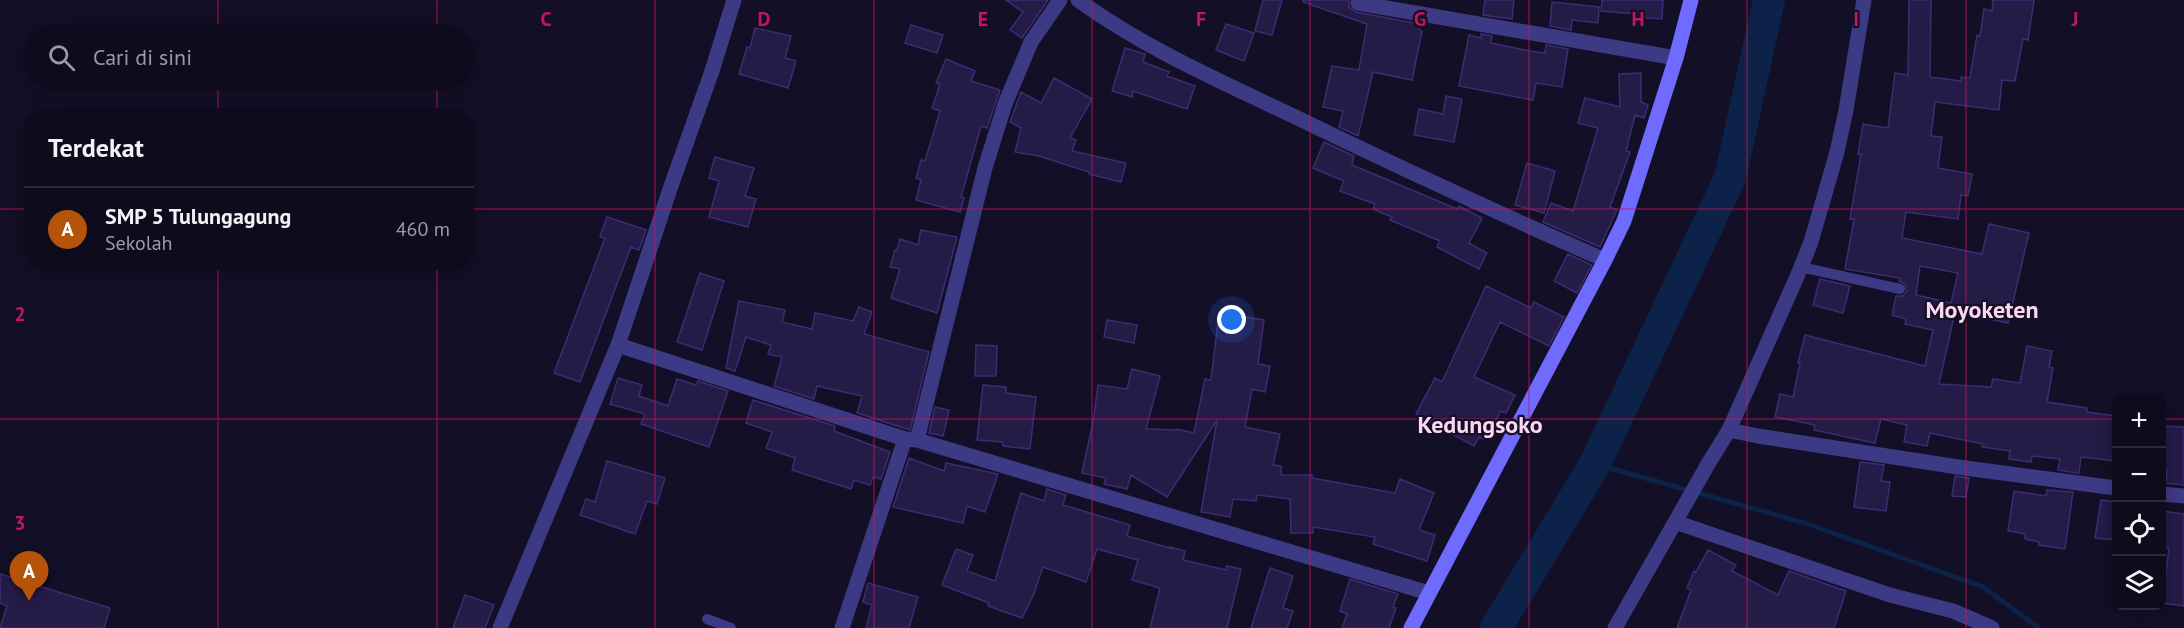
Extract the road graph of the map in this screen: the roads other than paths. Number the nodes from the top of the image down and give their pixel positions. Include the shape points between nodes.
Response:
1 (734, 0) edge
2 (1060, 0) edge
3 (1078, 0) edge
4 (1691, 0) edge
5 (1864, 0) edge
6 (1358, 3) dead end
7 (1676, 58) junction
8 (1605, 260) junction
9 (1801, 267) junction
10 (1900, 288) dead end
11 (618, 345) junction
12 (1729, 430) junction
13 (911, 440) junction
14 (2112, 487) edge
15 (2166, 494) edge
16 (2184, 496) edge
17 (1677, 519) junction
18 (1429, 592) junction
19 (707, 619) dead end
20 (500, 628) edge
21 (731, 628) edge
22 (842, 628) edge
23 (1411, 628) edge
24 (1615, 628) edge
25 (1992, 628) edge

1 - 11 street
2 - 13 street via 1031,42 1002,115
3 - 8 street via 1140,41 1198,71 1427,181
4 - 7 street
5 - 9 street via 1837,152
6 - 7 street
7 - 8 street via 1624,221
8 - 18 street
9 - 10 lane
9 - 12 street
11 - 13 street
11 - 20 street
12 - 14 street
12 - 17 street
13 - 18 street
13 - 22 street
15 - 16 street
17 - 24 street
17 - 25 street via 1890,595 1953,611
18 - 23 street
19 - 21 lane

